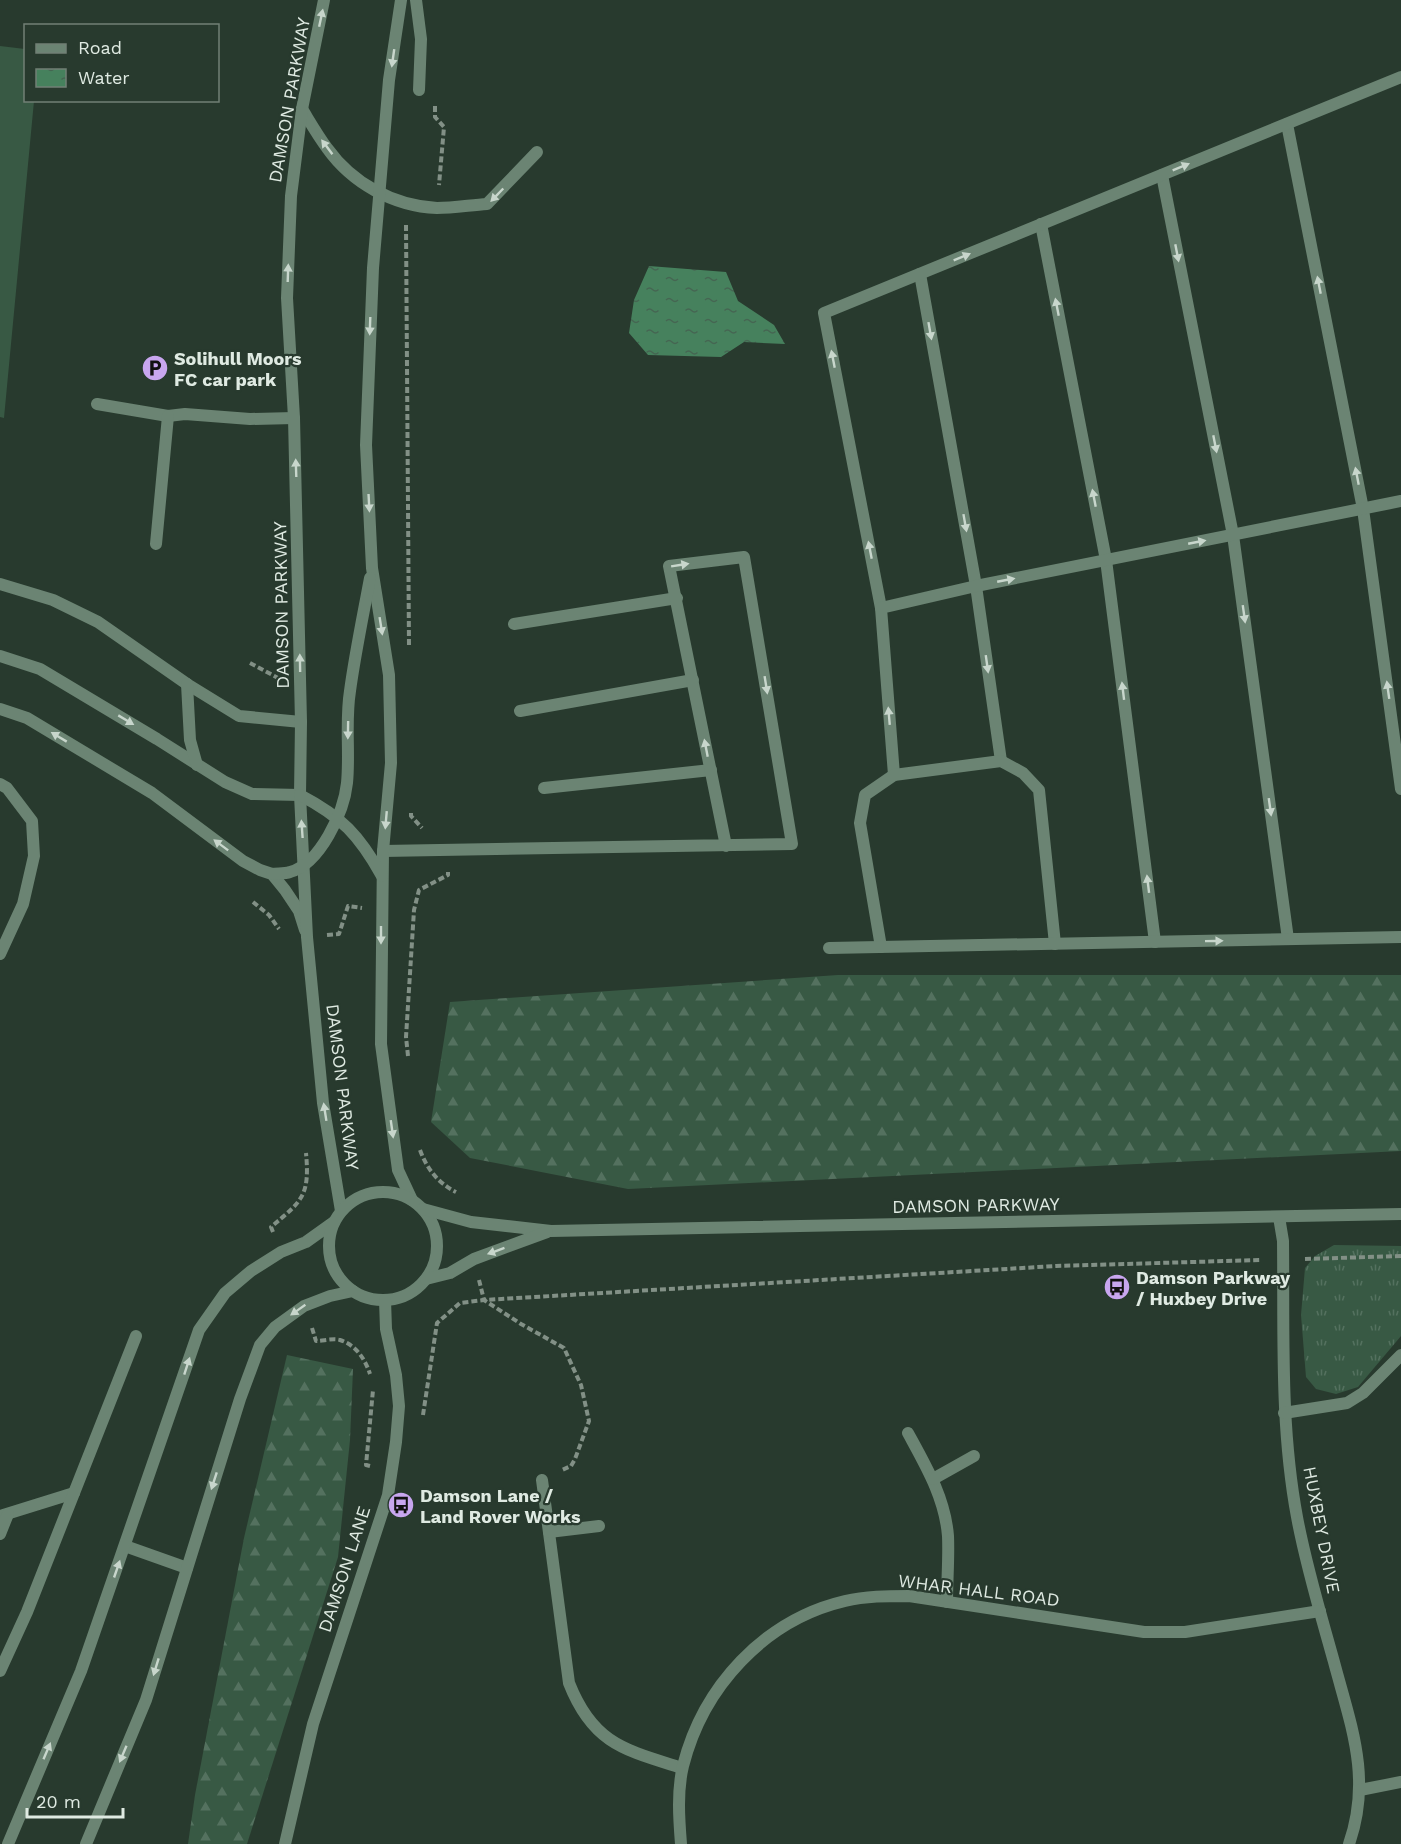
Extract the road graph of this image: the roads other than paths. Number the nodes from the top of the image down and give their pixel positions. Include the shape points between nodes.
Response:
1 (324, 0) edge
2 (401, 0) edge
3 (416, 0) edge
4 (1401, 77) edge
5 (419, 90) dead end
6 (302, 109) junction
7 (1287, 124) junction
8 (537, 152) dead end
9 (1162, 175) junction
10 (379, 194) junction
11 (1041, 224) junction
12 (920, 274) junction
13 (97, 404) dead end
14 (168, 416) junction
15 (294, 418) junction
16 (1401, 501) edge
17 (1363, 509) junction
18 (1233, 535) junction
19 (156, 544) dead end
20 (1106, 560) junction
21 (372, 568) junction
22 (0, 584) edge
23 (976, 586) junction
24 (677, 598) junction
25 (880, 608) junction
26 (514, 624) dead end
27 (0, 656) edge
28 (693, 680) junction
29 (187, 684) junction
30 (0, 709) edge
31 (520, 711) dead end
32 (301, 722) junction
33 (1001, 761) junction
34 (197, 765) junction
35 (711, 770) junction
36 (894, 775) junction
37 (0, 784) edge
38 (544, 788) dead end
39 (1401, 789) edge
40 (300, 795) junction
41 (337, 817) junction
42 (726, 846) junction
43 (383, 851) junction
44 (305, 864) junction
45 (272, 874) junction
46 (382, 876) junction
47 (1401, 936) edge
48 (308, 937) junction
49 (1288, 939) junction
50 (1155, 942) junction
51 (1055, 944) junction
52 (881, 947) junction
53 (829, 948) dead end
54 (0, 954) edge
55 (412, 1200) junction
56 (423, 1209) junction
57 (1401, 1214) edge
58 (338, 1216) junction
59 (1279, 1217) junction
60 (551, 1231) junction
61 (426, 1279) junction
62 (353, 1291) junction
63 (384, 1300) junction
64 (136, 1336) dead end
65 (1401, 1354) edge
66 (1284, 1413) junction
67 (908, 1433) dead end
68 (974, 1456) dead end
69 (933, 1479) junction
70 (542, 1480) road end
71 (74, 1493) junction
72 (4, 1515) edge
73 (599, 1526) dead end
74 (549, 1532) junction
75 (0, 1534) edge
76 (125, 1546) junction
77 (187, 1568) junction
78 (947, 1602) junction
79 (1320, 1611) junction
80 (0, 1671) edge
81 (682, 1768) junction
82 (1401, 1782) edge
83 (1360, 1790) junction
84 (8, 1844) edge
85 (86, 1844) edge
86 (285, 1844) edge
87 (681, 1844) edge
88 (1349, 1844) edge

6 -> 1 street, DAMSON PARKWAY
2 -> 10 street
3 - 5 street via 421,39
4 - 7 street
10 -> 6 street via 353,176 327,149
15 -> 6 street, DAMSON PARKWAY via 287,298 291,196
9 -> 7 street
17 -> 7 street
8 -> 10 street via 488,204 436,208
9 - 11 street
9 -> 18 street
10 -> 21 street via 366,445
12 -> 11 street
20 -> 11 street
12 -> 23 street
25 -> 12 street via 824,313
13 - 14 street
14 - 15 street
14 - 19 street
32 -> 15 street, DAMSON PARKWAY
16 - 17 street
17 - 18 street
39 -> 17 street
20 -> 18 street
18 -> 49 street
23 -> 20 street
50 -> 20 street
21 -> 41 street via 349,693 347,785
21 -> 43 street via 388,675 391,763
22 - 29 street via 52,600 98,622
23 - 25 street
23 -> 33 street
24 - 26 street
24 - 28 street
24 -> 42 street via 669,566 744,557 792,844
36 -> 25 street
27 -> 34 street via 39,669
28 - 31 street
35 -> 28 street
29 - 32 street via 239,716
29 - 34 street via 190,740
45 -> 30 street via 243,861 142,787 27,718
32 - 40 street, DAMSON PARKWAY
33 - 36 street
33 - 51 street via 1023,772 1040,790
34 - 40 street via 252,794
35 - 38 street
35 - 42 street
36 - 52 street via 864,795 860,823
37 - 54 street via 32,821 34,856 23,904
40 - 41 street
44 -> 40 street, DAMSON PARKWAY
41 - 44 street via 328,838
41 - 46 street via 366,847
42 - 43 street
43 - 46 street
44 - 45 street via 291,872
44 - 48 street, DAMSON PARKWAY
45 - 48 street via 298,911
46 -> 55 street via 381,1044 398,1170
47 - 49 street
58 -> 48 street, DAMSON PARKWAY
50 -> 49 street
50 - 51 street
51 - 52 street
52 - 53 street
55 - 56 street
55 - 58 street via 394,1192 374,1192 356,1198
56 - 60 street, DAMSON PARKWAY via 471,1222
56 - 61 street via 433,1225 437,1244
57 - 59 street, DAMSON PARKWAY
58 - 62 street via 329,1240 330,1260
76 -> 58 street via 199,1330 225,1293 281,1252 306,1242
59 - 60 street, DAMSON PARKWAY
59 - 66 street, HUXBEY DRIVE via 1283,1242
60 -> 61 street, DAMSON PARKWAY via 474,1259 450,1273
61 - 63 street via 414,1290
62 - 63 street
62 -> 77 street via 304,1306 275,1328 260,1346
63 - 86 street, DAMSON LANE via 399,1407 393,1470 388,1496 313,1724
64 - 71 street
65 - 66 street via 1363,1393 1347,1403
66 - 79 street, HUXBEY DRIVE via 1297,1517
67 - 69 street
68 - 69 street
69 - 78 street via 948,1535
70 - 74 street
71 - 72 street
71 - 80 street
72 - 75 street
73 - 74 street
74 - 81 street via 569,1683 576,1700 602,1735 627,1751
76 - 77 street
84 -> 76 street via 81,1671
77 -> 85 street via 146,1700
78 - 79 street, WHAR HALL ROAD via 1144,1632 1185,1632
78 - 81 street, WHAR HALL ROAD via 909,1596 869,1597 816,1610 791,1621 752,1649 721,1684 694,1731
79 - 83 street, HUXBEY DRIVE via 1358,1749
81 - 87 street, WHAR HALL ROAD
82 - 83 street
83 - 88 street, HUXBEY DRIVE

